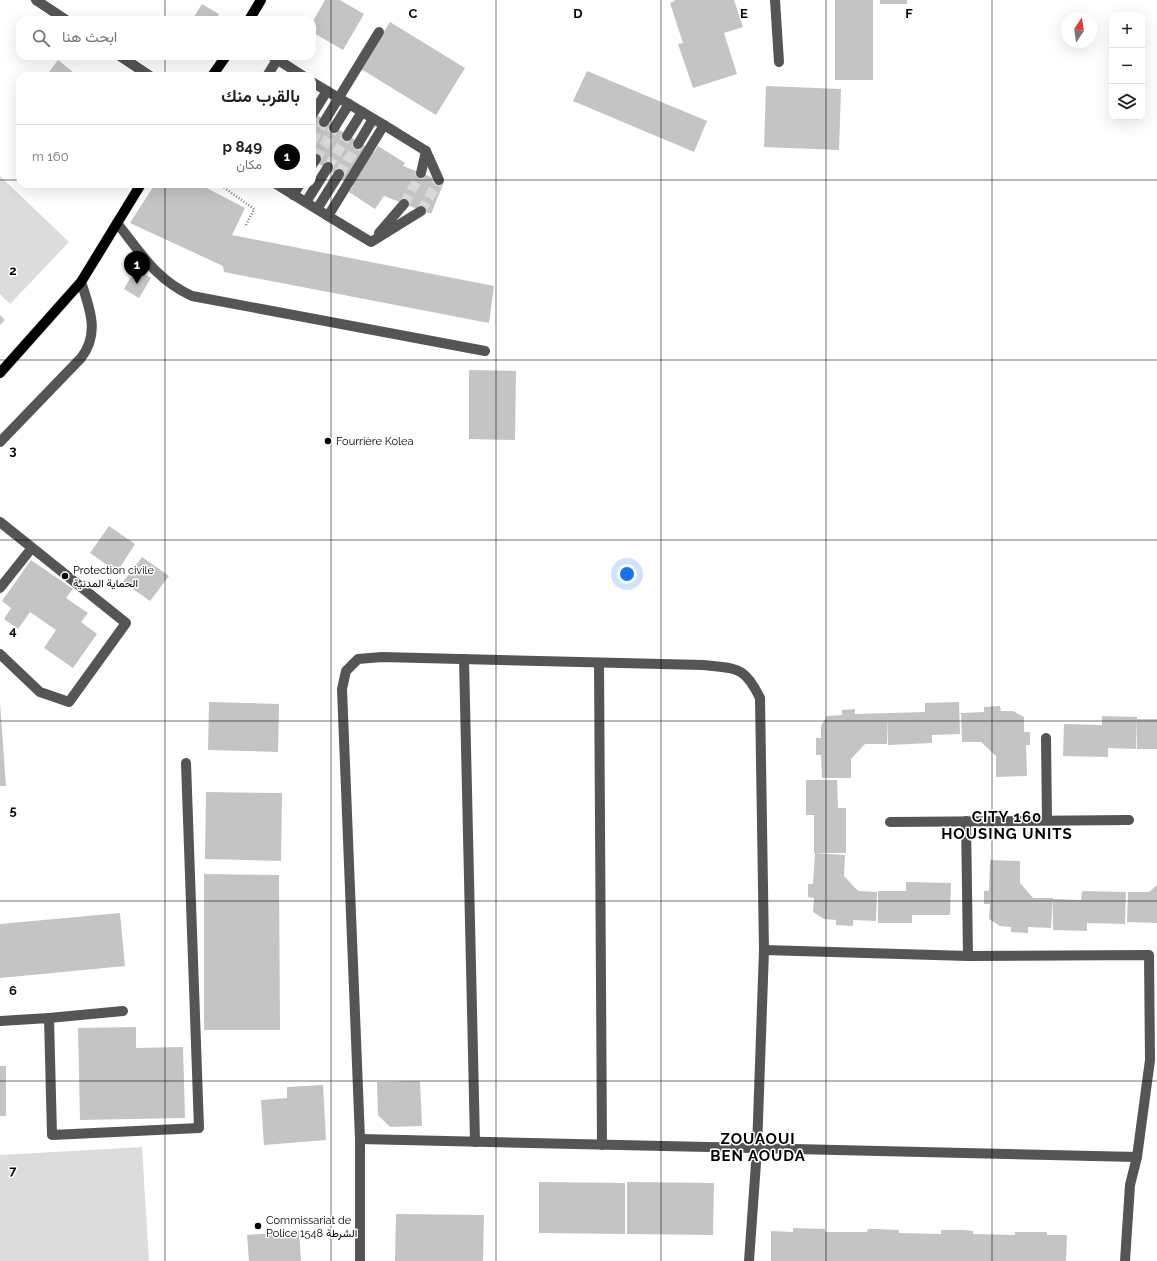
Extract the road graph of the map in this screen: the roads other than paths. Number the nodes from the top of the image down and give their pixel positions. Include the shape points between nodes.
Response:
1 (36, 0) edge
2 (261, 0) edge
3 (775, 0) edge
4 (60, 16) edge
5 (251, 16) edge
6 (379, 32) dead end
7 (126, 60) edge
8 (223, 60) edge
9 (273, 60) edge
10 (277, 60) edge
11 (779, 62) dead end
12 (144, 72) edge
13 (215, 72) edge
14 (269, 72) edge
15 (297, 72) edge
16 (316, 87) edge
17 (327, 91) junction
18 (339, 98) junction
19 (349, 104) junction
20 (316, 109) edge
21 (362, 112) junction
22 (373, 119) junction
23 (324, 122) tunnel mouth
24 (384, 125) junction
25 (334, 128) tunnel mouth
26 (347, 136) tunnel mouth
27 (358, 144) tunnel mouth
28 (426, 151) junction
29 (328, 167) tunnel mouth
30 (421, 173) tunnel mouth
31 (339, 174) tunnel mouth
32 (439, 180) dead end
33 (316, 186) edge
34 (139, 188) edge
35 (286, 188) edge
36 (298, 188) edge
37 (315, 188) edge
38 (294, 195) junction
39 (306, 202) junction
40 (404, 204) tunnel mouth
41 (317, 209) junction
42 (421, 211) tunnel mouth
43 (328, 216) junction
44 (117, 223) junction
45 (373, 241) junction
46 (81, 282) junction
47 (485, 351) dead end
48 (0, 373) edge
49 (0, 442) edge
50 (0, 522) edge
51 (31, 549) junction
52 (0, 588) edge
53 (0, 654) edge
54 (464, 659) junction
55 (599, 663) junction
56 (1046, 738) dead end
57 (186, 763) dead end
58 (1047, 820) junction
59 (1129, 820) dead end
60 (966, 821) junction
61 (890, 822) dead end
62 (764, 950) junction
63 (968, 956) junction
64 (123, 1011) dead end
65 (49, 1018) junction
66 (0, 1021) edge
67 (360, 1140) junction
68 (475, 1142) junction
69 (602, 1145) junction
70 (757, 1149) junction
71 (1137, 1157) junction
72 (360, 1261) edge
73 (749, 1261) edge
74 (1126, 1261) edge

1 - 4 street
2 - 5 main road
3 - 11 street
6 - 18 street
7 - 12 street
8 - 13 main road
9 - 14 street
10 - 15 street
16 - 17 street
17 - 18 street
17 - 20 street
18 - 19 street
18 - 23 street
19 - 21 street
19 - 25 street
21 - 22 street
21 - 26 street
22 - 24 street
22 - 27 street
24 - 28 street
24 - 43 street
28 - 30 street
28 - 32 street
29 - 33 street
31 - 41 street
34 - 44 main road
35 - 38 street
36 - 38 street
37 - 39 street
38 - 39 street
39 - 41 street
40 - 45 street
41 - 43 street
42 - 45 street
43 - 45 street
44 - 46 main road
44 - 47 street via 156,273 174,288 192,296
46 - 48 main road
46 - 49 street via 91,312 92,332 89,349
50 - 51 street
51 - 52 street
51 - 53 street via 126,623 69,702 40,692
54 - 55 street
54 - 67 street via 358,659 346,671 342,689
54 - 68 street
55 - 62 street via 703,665 737,669 751,680 760,698
55 - 69 street
56 - 58 street
57 - 65 street via 200,1128 52,1135
58 - 59 street
58 - 60 street
60 - 61 street
60 - 63 street
62 - 63 street
62 - 70 street
63 - 71 street via 1149,955 1150,1060
64 - 65 street
65 - 66 street
67 - 68 street
67 - 72 street
68 - 69 street
69 - 70 street
70 - 71 street
70 - 73 street
71 - 74 street via 1130,1185

